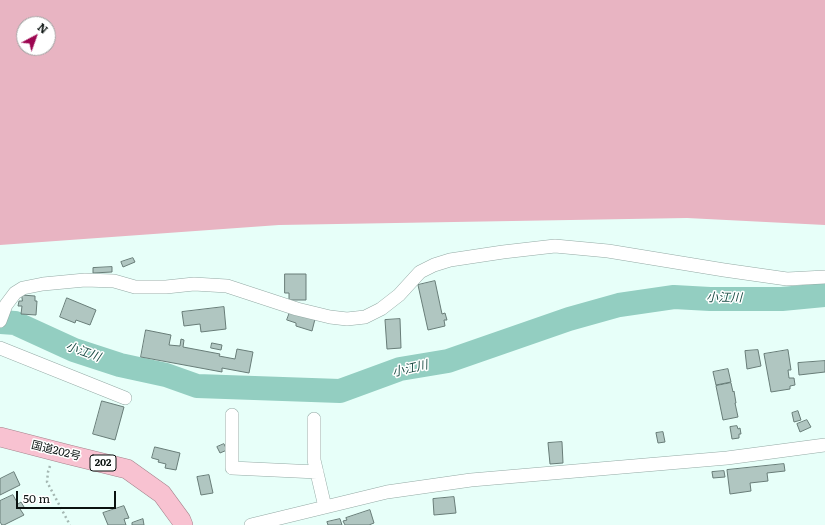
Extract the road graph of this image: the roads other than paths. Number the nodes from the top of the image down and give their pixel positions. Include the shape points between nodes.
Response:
1 (825, 276) edge
2 (0, 320) edge
3 (0, 348) edge
4 (125, 398) dead end
5 (232, 415) dead end
6 (314, 419) dead end
7 (0, 437) edge
8 (825, 445) edge
9 (317, 472) junction
10 (325, 507) junction
11 (183, 525) edge
12 (251, 525) edge

1 - 2 street via 787,279 608,251 555,246 450,260 434,265 420,272 399,295 381,309 365,317 330,317 227,286 194,284 134,287 114,281 85,280 23,288 15,293 6,305
3 - 4 street
5 - 9 street via 232,468
6 - 9 street via 314,460
7 - 11 highway, 国道202号 / 202 via 127,469 162,494
8 - 10 street via 727,458 471,480 387,492
9 - 10 street
10 - 12 street

